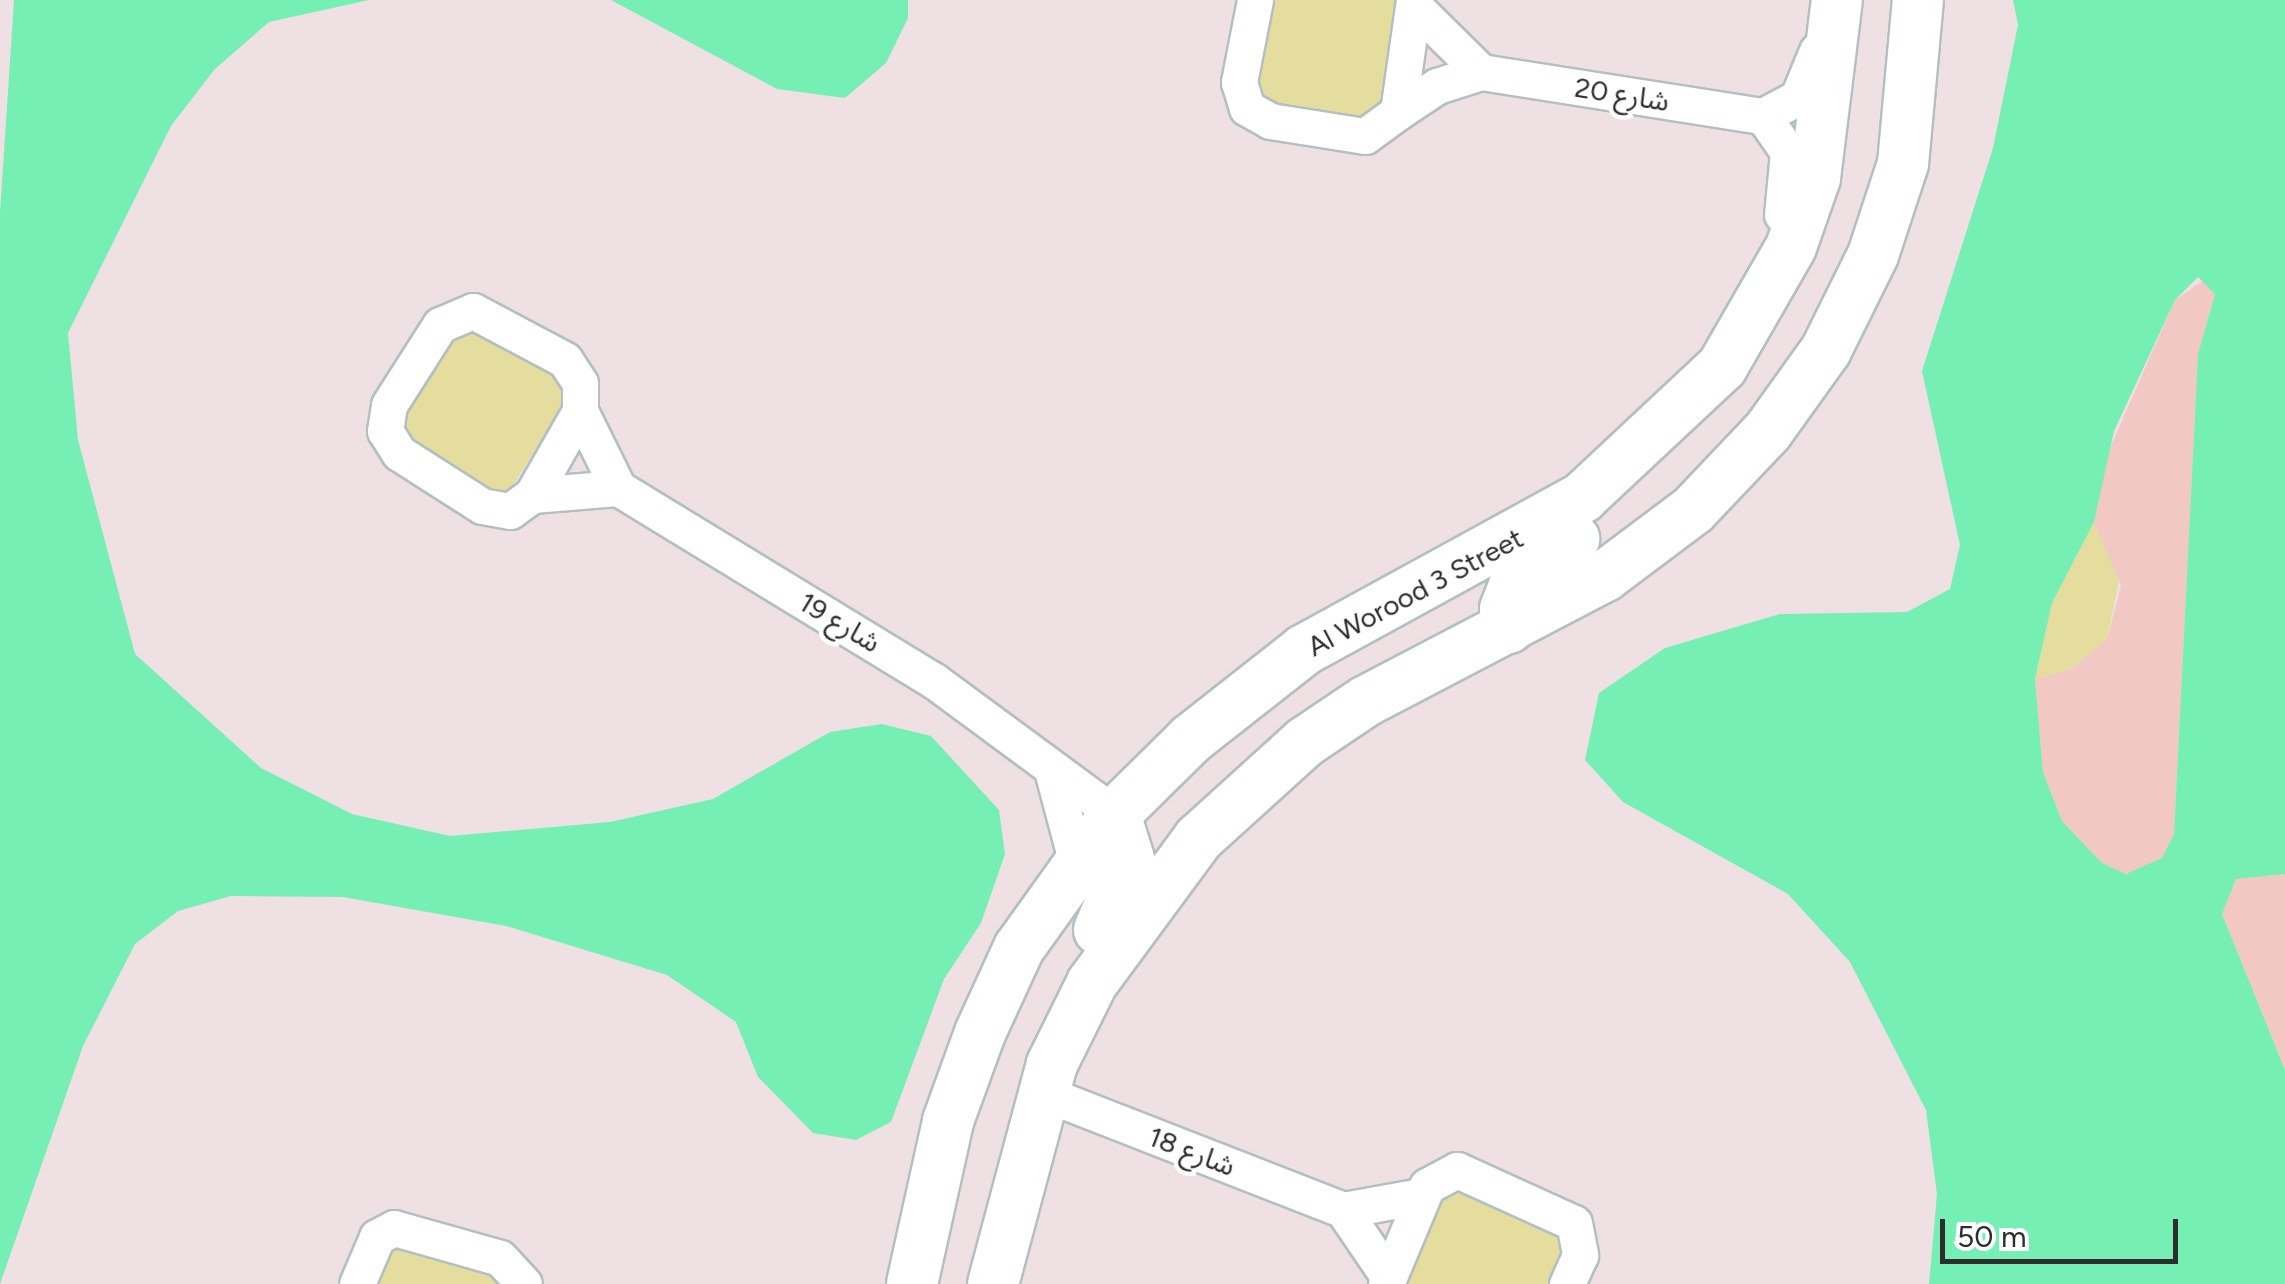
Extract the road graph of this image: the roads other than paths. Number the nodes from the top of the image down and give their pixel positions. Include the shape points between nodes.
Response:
1 (1255, 0) edge
2 (1819, 0) edge
3 (1837, 0) edge
4 (1918, 0) edge
5 (1415, 4) edge
6 (1481, 72) junction
7 (1398, 112) junction
8 (1763, 116) junction
9 (1722, 366) junction
10 (580, 412) junction
11 (1632, 460) junction
12 (618, 488) junction
13 (532, 495) junction
14 (1509, 628) junction
15 (1052, 770) junction
16 (1115, 814) junction
17 (1077, 864) junction
18 (1046, 1078) junction
19 (1421, 1196) junction
20 (1342, 1210) junction
21 (1387, 1280) edge
22 (357, 1284) edge
23 (524, 1284) edge
24 (912, 1284) edge
25 (993, 1284) edge
26 (1567, 1284) edge

1 - 7 street via 1238,82 1258,116 1365,136
2 - 8 street via 1810,80
3 - 9 street, Al Worood 3 Street via 1831,107 1815,178 1782,264
4 - 14 street via 1902,164 1873,255 1826,350 1768,430 1692,510 1605,576
5 - 6 street
5 - 7 street
6 - 7 street
6 - 8 street, شارع 20
8 - 9 street via 1788,152 1790,195
9 - 11 street, Al Worood 3 Street
10 - 12 street
10 - 13 street
10 - 13 street via 580,383 565,360 473,311 440,325 389,405 390,443 482,506 510,511
11 - 14 street via 1633,480 1610,514 1518,575 1504,608
11 - 16 street, Al Worood 3 Street via 1532,530 1304,650 1190,739
12 - 13 street
12 - 15 street, شارع 19 via 934,680
14 - 18 street via 1366,701 1250,789 1141,908
15 - 16 street, شارع 19
15 - 17 street
16 - 17 street, Al Worood 3 Street
16 - 18 street via 1126,834 1125,883 1066,984
17 - 24 street, Al Worood 3 Street via 1020,948 980,1033 938,1157
18 - 20 street, شارع 18
18 - 25 street
19 - 20 street
19 - 21 street
19 - 26 street via 1446,1172 1468,1171 1566,1215 1581,1244
20 - 21 street
22 - 23 street via 377,1238 394,1228 500,1258

